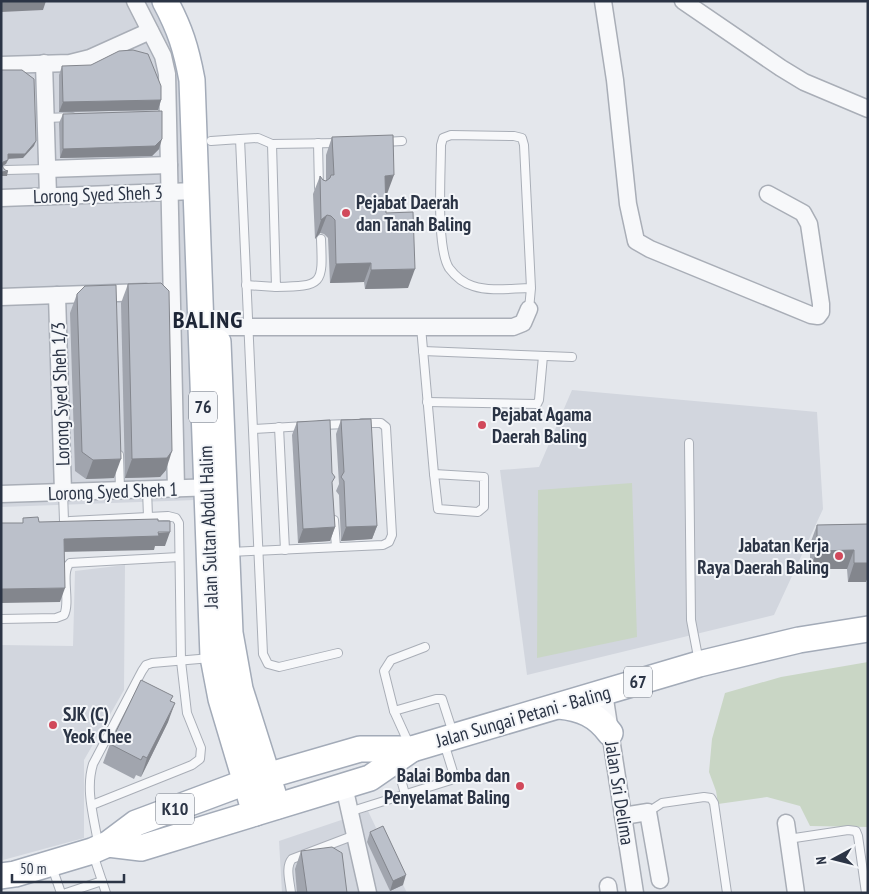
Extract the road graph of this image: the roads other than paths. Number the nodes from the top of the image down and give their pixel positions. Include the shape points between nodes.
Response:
1 (135, 1) edge
2 (165, 1) edge
3 (184, 1) edge
4 (603, 1) edge
5 (683, 1) edge
6 (706, 8) edge
7 (150, 30) junction
8 (44, 64) junction
9 (1, 65) edge
10 (868, 109) edge
11 (84, 117) edge
12 (46, 118) junction
13 (240, 139) junction
14 (211, 141) junction
15 (402, 141) dead end
16 (346, 142) edge
17 (374, 142) edge
18 (318, 143) junction
19 (272, 144) junction
20 (169, 165) junction
21 (47, 169) junction
22 (6, 170) edge
23 (196, 191) junction
24 (169, 192) junction
25 (319, 194) edge
26 (768, 194) dead end
27 (48, 196) junction
28 (1, 198) edge
29 (321, 239) dead end
30 (246, 285) junction
31 (276, 287) junction
32 (531, 288) junction
33 (172, 291) junction
34 (57, 295) junction
35 (1, 297) edge
36 (529, 309) joint
37 (218, 327) junction
38 (248, 327) junction
39 (421, 327) junction
40 (423, 352) junction
41 (543, 356) junction
42 (572, 357) dead end
43 (427, 402) junction
44 (330, 425) junction
45 (279, 427) junction
46 (253, 429) junction
47 (330, 434) edge
48 (689, 443) dead end
49 (119, 451) edge
50 (434, 474) junction
51 (215, 487) junction
52 (176, 489) junction
53 (120, 490) junction
54 (147, 490) junction
55 (63, 492) junction
56 (1, 494) edge
57 (334, 512) edge
58 (148, 517) junction
59 (64, 521) junction
60 (55, 522) edge
61 (336, 547) junction
62 (285, 550) junction
63 (258, 551) junction
64 (227, 552) junction
65 (179, 556) junction
66 (1, 619) edge
67 (868, 629) edge
68 (425, 647) dead end
69 (338, 653) dead end
70 (214, 657) junction
71 (181, 661) junction
72 (699, 664) junction
73 (604, 692) junction
74 (559, 706) junction
75 (394, 711) junction
76 (610, 733) junction
77 (449, 738) junction
78 (237, 752) junction
79 (403, 755) junction
80 (257, 780) junction
81 (344, 786) junction
82 (405, 794) junction
83 (204, 798) junction
84 (92, 805) junction
85 (266, 810) junction
86 (349, 812) junction
87 (648, 812) junction
88 (623, 816) junction
89 (787, 831) joint
90 (355, 835) junction
91 (100, 847) junction
92 (50, 863) junction
93 (1, 876) edge
94 (660, 880) dead end
95 (102, 881) junction
96 (61, 893) edge
97 (66, 893) edge
98 (106, 893) edge
99 (291, 893) edge
100 (368, 893) edge
101 (635, 893) edge
102 (727, 893) edge
103 (796, 893) edge
104 (866, 893) edge

1 - 7 street
2 - 23 main road, Jalan Sultan Abdul Halim / 76 via 186,49 192,80
3 - 14 main road, Jalan Sultan Abdul Halim / 76 via 198,31 205,57
4 - 26 street via 628,204 636,240 659,253 818,316 821,304 810,224 803,213
5 - 6 street
6 - 10 street via 781,68 804,82
7 - 8 street via 90,58
7 - 20 street via 163,56 167,74 163,115
8 - 9 street
8 - 12 street
11 - 12 lane
12 - 21 street
13 - 14 lane
13 - 19 lane via 258,138
13 - 30 lane
14 - 37 main road, Jalan Sultan Abdul Halim / 76
15 - 17 lane
16 - 18 lane
18 - 19 lane
18 - 25 lane
19 - 31 lane
20 - 21 street
20 - 24 street
21 - 22 lane
21 - 27 street
23 - 24 street, Lorong Syed Sheh 3
23 - 51 main road, Jalan Sultan Abdul Halim / 76
24 - 27 street, Lorong Syed Sheh 3
24 - 33 street
27 - 28 street, Lorong Syed Sheh 3
29 - 31 lane via 318,281 311,285
30 - 31 lane
30 - 38 lane
32 - 32 lane via 474,286 460,280 449,267 441,234 443,138 451,135 522,138
32 - 36 lane
33 - 34 street via 115,298
33 - 52 street
34 - 35 street
34 - 55 street, Lorong Syed Sheh 1/3
36 - 39 street via 523,323 513,327
37 - 38 street
37 - 51 main road, Jalan Sultan Abdul Halim / 76
38 - 39 street
38 - 46 lane
39 - 40 lane
40 - 41 lane
40 - 43 lane
41 - 42 lane
41 - 43 lane via 537,404
43 - 50 lane
44 - 45 lane
44 - 47 lane
44 - 61 lane via 385,424 392,536 383,545
45 - 46 lane
45 - 62 lane
46 - 63 lane
48 - 72 lane via 691,620
49 - 53 lane
50 - 50 lane via 484,477 482,510 438,509
51 - 52 street, Lorong Syed Sheh 1
51 - 64 main road, Jalan Sultan Abdul Halim / 76
51 - 70 main road, Jalan Sultan Abdul Halim / 76
52 - 54 street, Lorong Syed Sheh 1
53 - 54 street, Lorong Syed Sheh 1
53 - 55 street, Lorong Syed Sheh 1
54 - 58 lane
55 - 56 street, Lorong Syed Sheh 1
55 - 59 lane
57 - 61 lane
58 - 59 lane
58 - 65 lane via 176,518
59 - 60 lane
61 - 62 lane
62 - 63 lane
63 - 64 lane
63 - 69 lane via 265,660 273,667 279,667
64 - 80 main road, Jalan Sultan Abdul Halim / 76 via 230,633
65 - 66 lane via 70,563 66,570 64,616
65 - 71 lane
67 - 72 main road, Jalan Sungai Petani - Baling / 67 via 799,640
68 - 75 lane via 391,660 385,667 384,676
70 - 71 lane
70 - 78 main road, Jalan Sultan Abdul Halim / 76 via 221,699
71 - 84 lane via 152,663 142,671 93,764 89,784
71 - 84 lane via 187,713 201,748 200,759
72 - 73 main road, Jalan Sungai Petani - Baling / 67
73 - 74 main road, Jalan Sungai Petani - Baling / 67
73 - 76 street, Jalan Sri Delima
74 - 76 main road via 586,712
74 - 77 main road, Jalan Sungai Petani - Baling / 67
75 - 77 lane via 442,699
75 - 79 lane
76 - 88 street, Jalan Sri Delima
77 - 79 main road, Jalan Sungai Petani - Baling / 67
77 - 82 lane via 453,778
78 - 80 main road, Jalan Sultan Abdul Halim / 76
78 - 83 main road via 232,767
79 - 80 main road, Jalan Sungai Petani - Baling / 67 via 360,749
79 - 81 main road, Jalan Sungai Petani - Baling / 67 via 370,778
79 - 82 lane
80 - 83 main road, K10
80 - 85 main road, Jalan Sultan Abdul Halim / 76
81 - 85 main road, Jalan Sungai Petani - Baling / 67
81 - 86 street
82 - 86 lane
83 - 91 main road, K10 via 136,823
84 - 91 lane
85 - 91 main road, K10 via 142,848
86 - 90 street
87 - 88 street
87 - 94 street
87 - 102 lane via 662,803 711,798
88 - 101 street, Jalan Sri Delima
89 - 103 street
89 - 104 lane via 856,831
90 - 99 lane via 337,847 296,856 290,862
90 - 100 street
91 - 92 main road, K10
91 - 95 lane
92 - 93 main road, K10
92 - 96 lane
95 - 97 lane
95 - 98 lane

